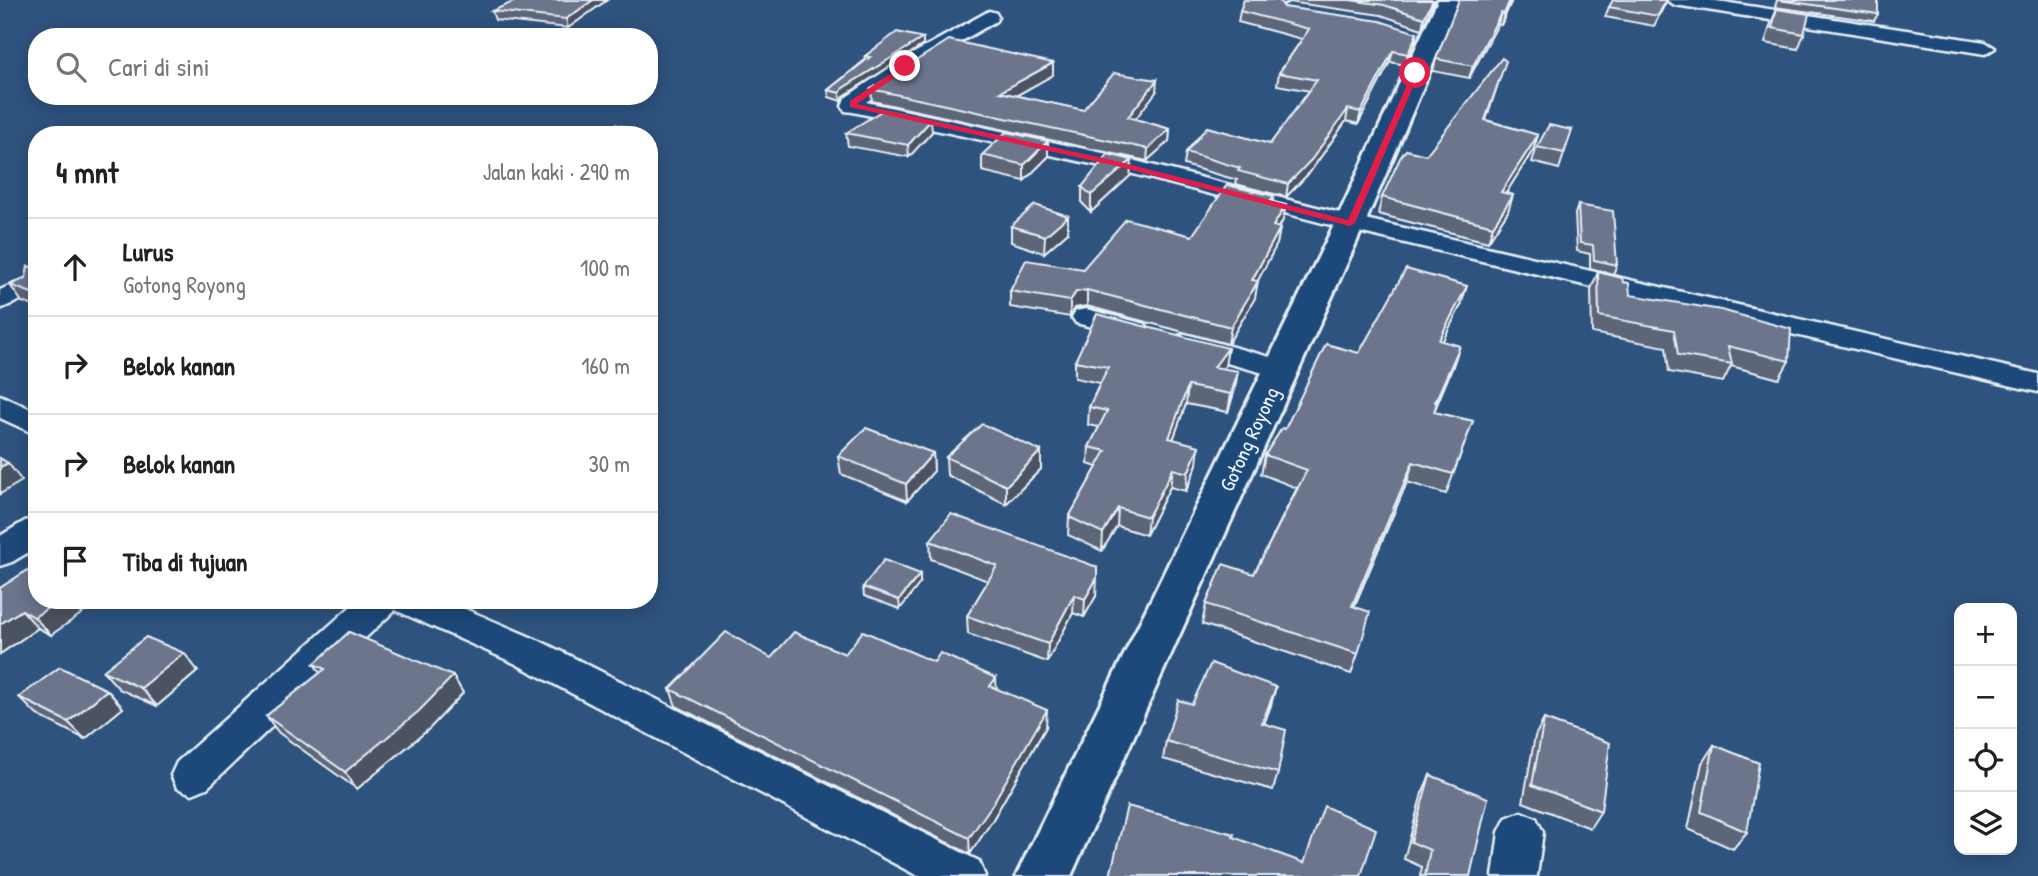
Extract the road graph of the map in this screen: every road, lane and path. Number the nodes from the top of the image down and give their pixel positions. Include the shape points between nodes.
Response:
1 (1449, 0) edge
2 (1675, 0) edge
3 (989, 17) dead end
4 (1985, 48) dead end
5 (1350, 223) junction
6 (28, 287) edge
7 (0, 301) edge
8 (1086, 317) dead end
9 (1282, 369) junction
10 (2038, 383) edge
11 (0, 405) edge
12 (28, 420) edge
13 (28, 536) edge
14 (0, 553) edge
15 (372, 609) edge
16 (428, 609) edge
17 (192, 775) dead end
18 (1521, 832) dead end
19 (963, 876) edge
20 (1043, 876) edge
21 (1515, 876) edge

1 - 5 street, Gotong Royong via 1420,37
2 - 4 street
3 - 5 street via 905,66 852,102 853,106 1112,162
5 - 9 street, Gotong Royong
5 - 10 street
6 - 7 street
8 - 9 street
9 - 20 street, Gotong Royong
11 - 12 street
13 - 14 street
15 - 17 street
16 - 19 street via 527,652
18 - 21 street

